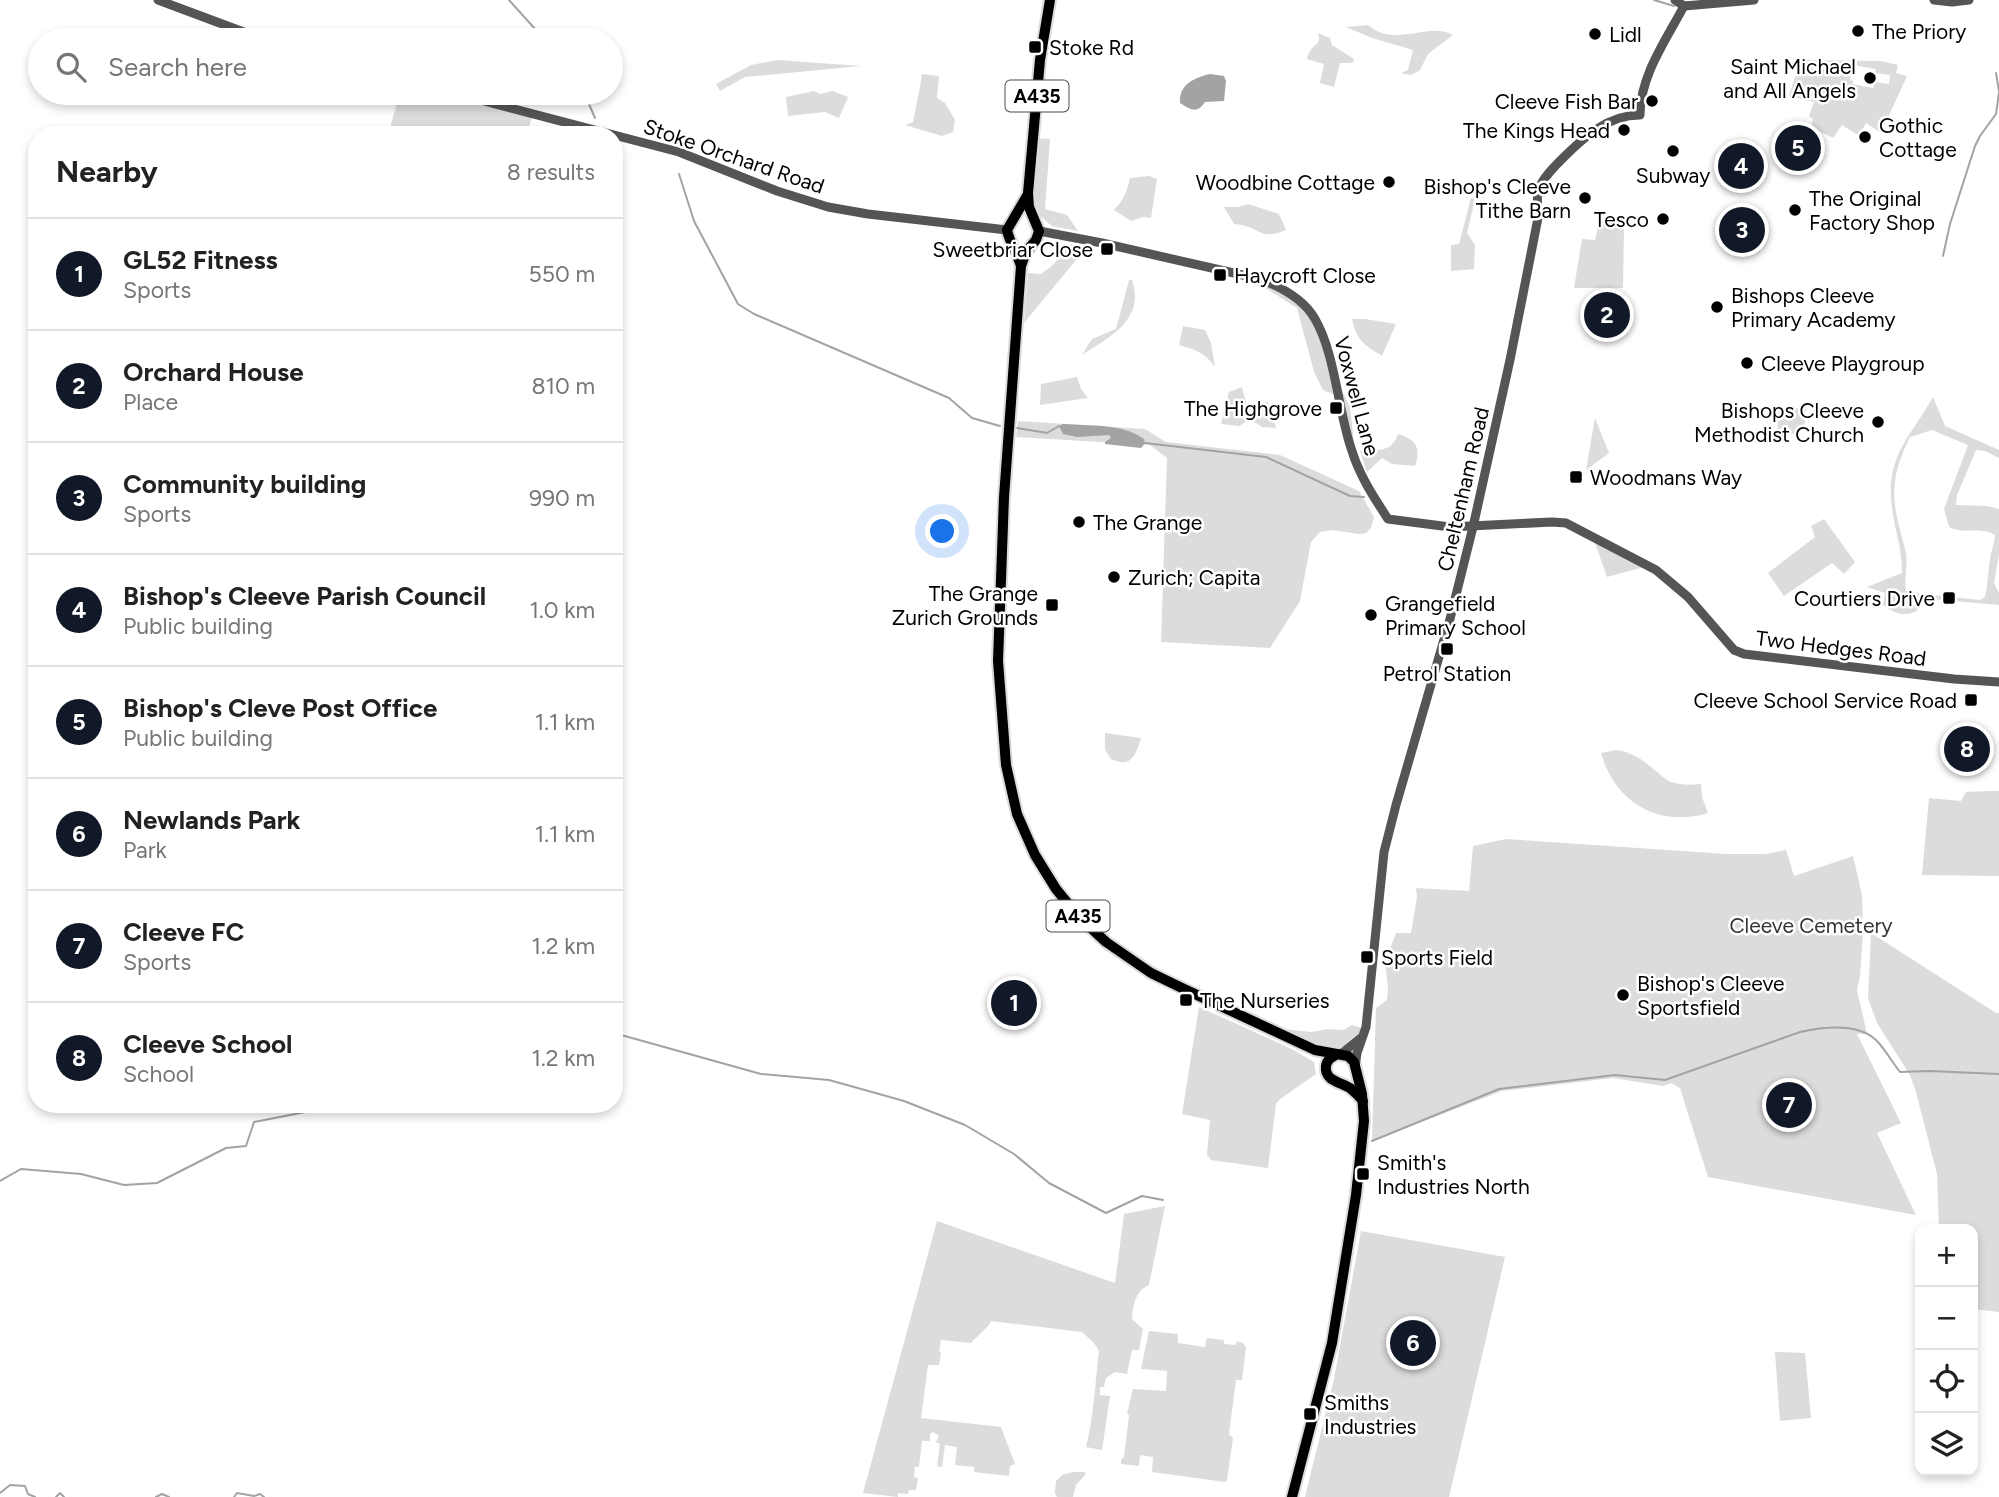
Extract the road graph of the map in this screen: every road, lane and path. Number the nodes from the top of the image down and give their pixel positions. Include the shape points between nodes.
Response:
1 (158, 0) edge
2 (1050, 0) edge
3 (1675, 0) edge
4 (1754, 0) edge
5 (1934, 0) edge
6 (1969, 0) edge
7 (1684, 6) junction
8 (233, 28) edge
9 (499, 105) edge
10 (579, 126) edge
11 (623, 137) edge
12 (1028, 193) junction
13 (1014, 219) junction
14 (1033, 219) junction
15 (1007, 230) junction
16 (1038, 231) junction
17 (1014, 244) junction
18 (1032, 244) junction
19 (1021, 266) junction
20 (1472, 527) junction
21 (1999, 682) edge
22 (1362, 1038) junction
23 (1315, 1051) junction
24 (1339, 1054) junction
25 (1326, 1068) junction
26 (1355, 1068) junction
27 (1337, 1082) junction
28 (1363, 1101) junction
29 (1292, 1497) edge

1 - 8 street
2 - 12 main road, A435
3 - 7 street
4 - 7 street
5 - 6 street
7 - 20 street, Cheltenham Road via 1644,86 1640,115 1610,121 1585,136 1540,186 1529,267
9 - 10 street, Stoke Orchard Road
11 - 15 street, Stoke Orchard Road via 679,152 828,207
12 - 13 main road, A435
12 - 14 main road, A435
13 - 14 main road
13 - 15 main road
14 - 16 main road
15 - 17 main road
16 - 18 main road
16 - 20 street, Voxwell Lane via 1281,286 1315,318 1358,469 1388,519
17 - 18 main road
17 - 19 main road, A435
18 - 19 main road, A435
19 - 23 main road, A435 via 1004,497 998,661 1006,765 1017,814 1056,889 1106,942 1151,973
20 - 21 street, Two Hedges Road via 1570,525 1656,570 1688,597 1734,650 1744,654
20 - 22 street, Cheltenham Road via 1384,852
22 - 24 street
22 - 26 street, Cheltenham Road
23 - 24 main road, A435
23 - 25 main road
24 - 25 main road via 1330,1058
24 - 26 main road via 1350,1057
25 - 27 main road
26 - 27 main road via 1348,1081
26 - 28 main road
27 - 28 main road
28 - 29 main road via 1356,1195 1332,1343

